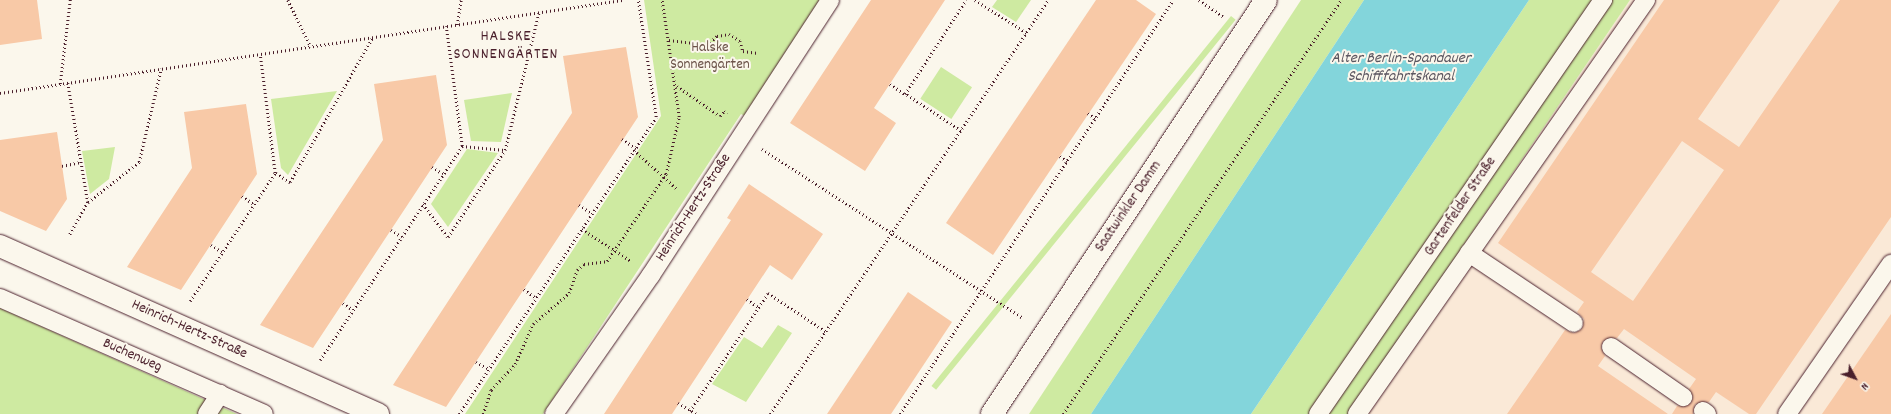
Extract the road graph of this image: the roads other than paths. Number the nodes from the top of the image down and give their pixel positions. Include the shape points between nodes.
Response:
1 (830, 0) edge
2 (1266, 0) edge
3 (1603, 0) edge
4 (1646, 0) edge
5 (0, 246) edge
6 (1470, 253) junction
7 (1891, 264) edge
8 (0, 298) edge
9 (1574, 323) dead end
10 (1611, 347) dead end
11 (220, 394) junction
12 (1683, 397) dead end
13 (207, 414) edge
14 (264, 414) edge
15 (378, 414) edge
16 (554, 414) edge
17 (992, 414) edge
18 (1318, 414) edge
19 (1357, 414) edge
20 (1787, 414) edge

1 - 16 lane, Heinrich-Hertz-Straße via 651,275
2 - 17 main road, Saatwinkler Damm
3 - 18 lane, Gartenfelder Straße
4 - 6 lane
5 - 15 main road, Heinrich-Hertz-Straße
6 - 9 lane
6 - 19 lane
7 - 20 lane
8 - 11 lane, Buchenweg
10 - 12 lane
11 - 13 lane
11 - 14 lane, Buchenweg

